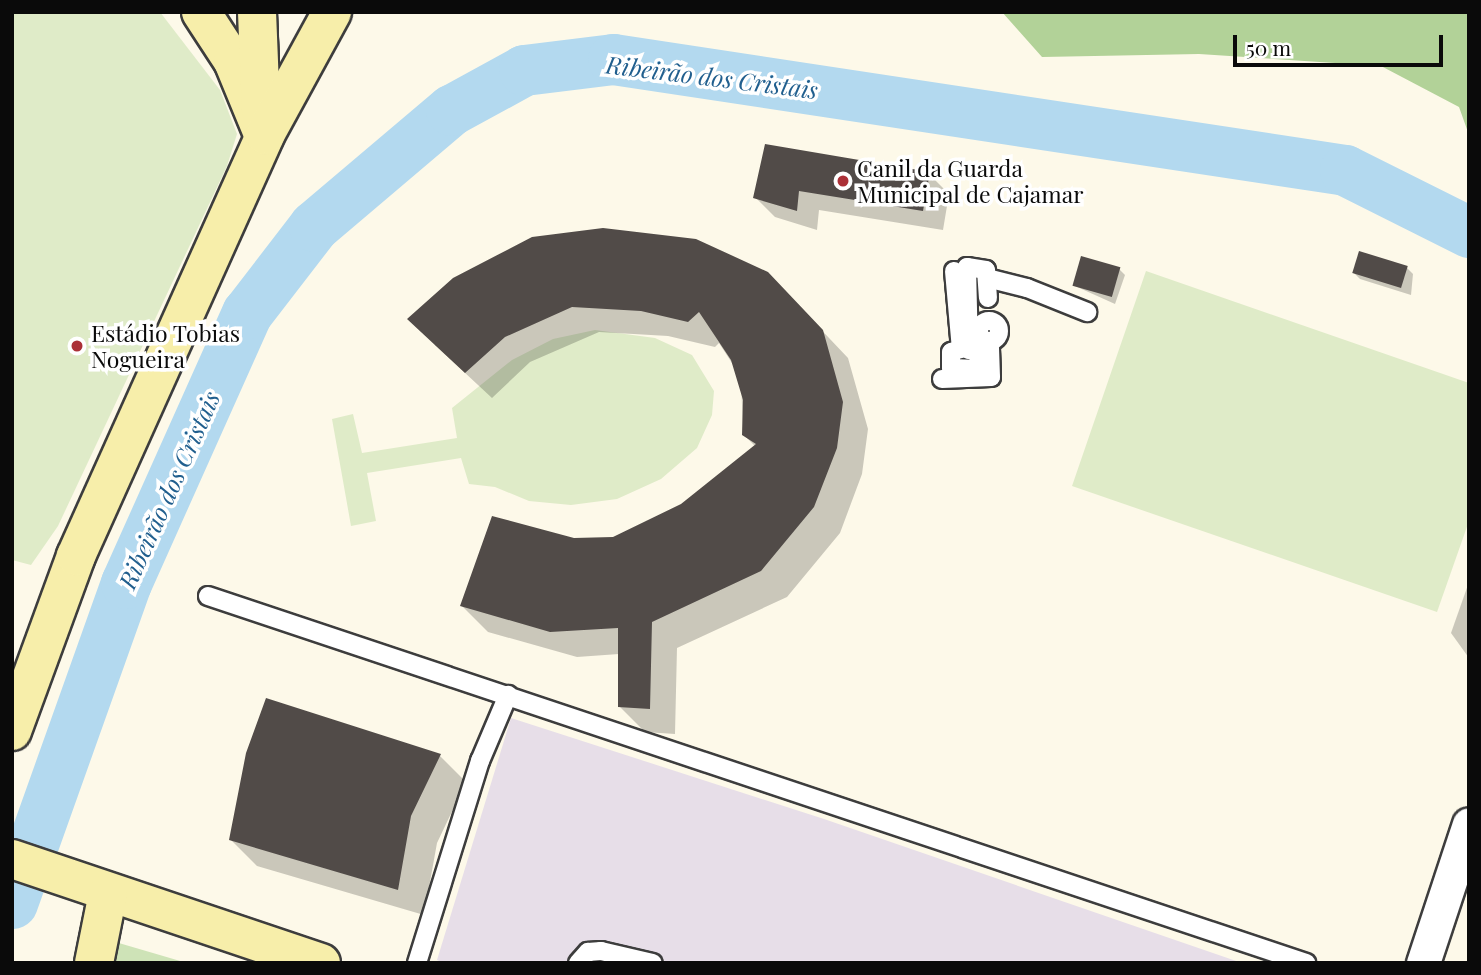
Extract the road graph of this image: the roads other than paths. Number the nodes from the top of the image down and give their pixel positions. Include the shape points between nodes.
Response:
1 (201, 12) edge
2 (257, 12) edge
3 (332, 12) edge
4 (263, 132) junction
5 (954, 271) dead end
6 (987, 278) junction
7 (1087, 312) dead end
8 (942, 379) dead end
9 (208, 596) dead end
10 (508, 695) junction
11 (12, 731) edge
12 (1469, 824) edge
13 (12, 859) edge
14 (108, 893) junction
15 (94, 963) edge
16 (321, 963) edge
17 (417, 963) edge
18 (578, 963) edge
19 (653, 963) edge
20 (1306, 963) edge
21 (1423, 963) edge

1 - 4 street via 233,61
2 - 4 street
3 - 4 street
4 - 11 street via 76,556
5 - 6 lane via 961,349 951,352 951,368 979,369 978,351 969,351 967,267 986,271
6 - 7 lane
6 - 8 lane via 988,298 979,303 978,310 989,318 979,332 990,342 991,377
9 - 10 lane
10 - 17 lane via 480,761
10 - 20 lane
12 - 21 street
13 - 14 street
14 - 15 street
14 - 16 street
18 - 19 lane via 588,952 601,951

